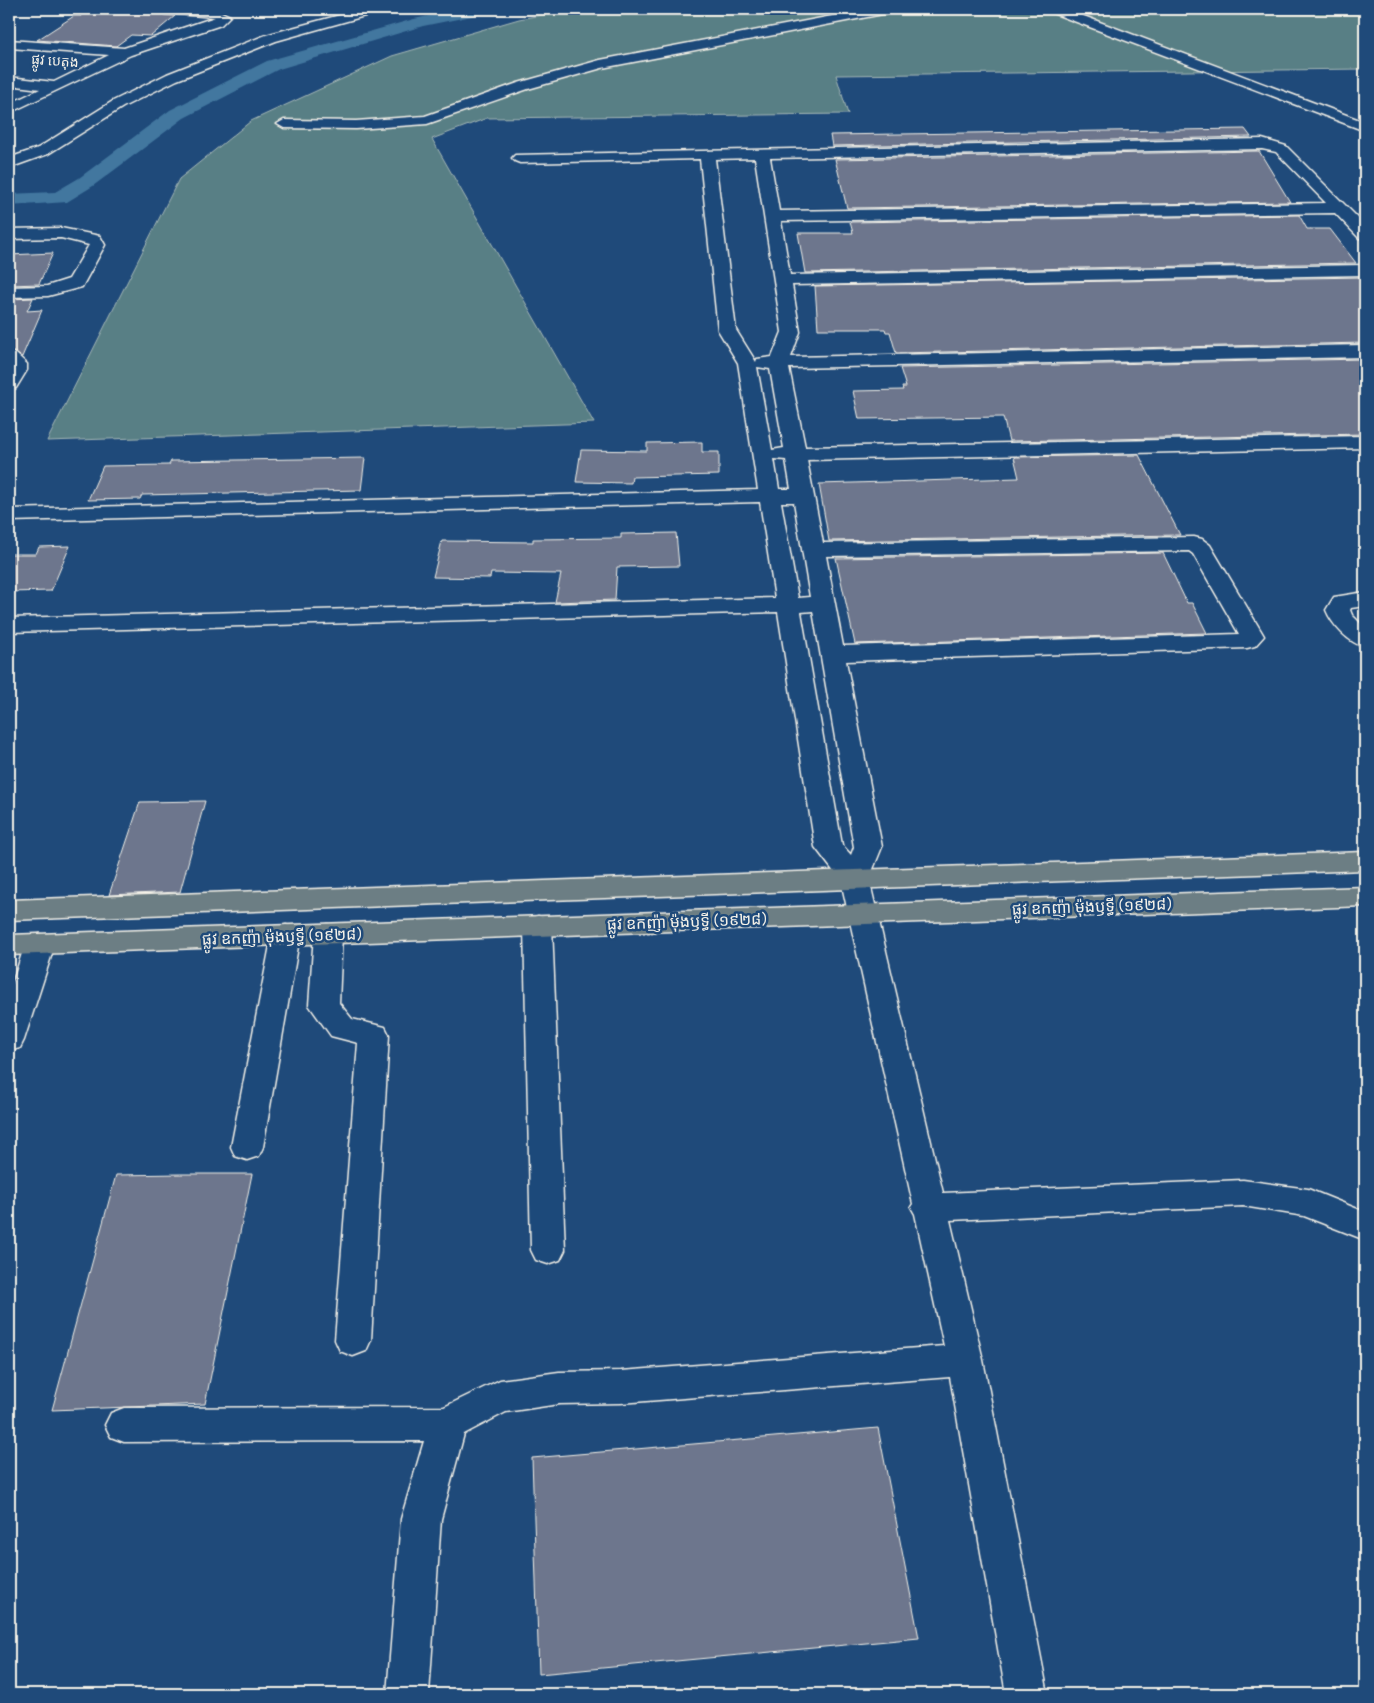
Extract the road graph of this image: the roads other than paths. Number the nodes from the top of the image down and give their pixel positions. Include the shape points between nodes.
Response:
1 (165, 9) edge
2 (375, 9) edge
3 (888, 9) edge
4 (1054, 9) edge
5 (9, 44) edge
6 (126, 52) junction
7 (9, 57) edge
8 (101, 63) junction
9 (9, 81) edge
10 (54, 86) junction
11 (9, 109) edge
12 (284, 124) dead end
13 (1365, 127) edge
14 (762, 154) junction
15 (707, 155) junction
16 (520, 158) dead end
17 (9, 162) edge
18 (1340, 208) junction
19 (771, 216) junction
20 (9, 234) edge
21 (1365, 234) edge
22 (1365, 270) edge
23 (782, 280) junction
24 (9, 292) edge
25 (1365, 351) edge
26 (9, 358) edge
27 (747, 363) junction
28 (779, 364) junction
29 (9, 384) edge
30 (1365, 442) edge
31 (763, 454) junction
32 (796, 454) junction
33 (770, 496) junction
34 (804, 496) junction
35 (9, 515) edge
36 (814, 550) junction
37 (1365, 599) edge
38 (788, 604) junction
39 (824, 604) junction
40 (9, 625) edge
41 (1365, 640) edge
42 (833, 654) junction
43 (1365, 861) edge
44 (856, 879) junction
45 (1365, 896) edge
46 (9, 910) edge
47 (863, 914) junction
48 (538, 926) junction
49 (328, 934) junction
50 (286, 935) junction
51 (40, 944) junction
52 (9, 946) edge
53 (9, 1040) edge
54 (247, 1147) dead end
55 (928, 1207) junction
56 (1365, 1226) edge
57 (548, 1250) dead end
58 (353, 1340) dead end
59 (965, 1360) junction
60 (448, 1424) junction
61 (124, 1425) dead end
62 (408, 1694) edge
63 (1027, 1694) edge

1 - 6 street via 213,12 224,16 216,22
2 - 17 street via 271,38 172,76 118,104 43,151
3 - 12 street via 600,64 523,86 428,120 356,125
4 - 13 street
5 - 6 street
6 - 8 street
7 - 8 street, ផ្លូវ បេតុង
8 - 10 street
9 - 10 street
10 - 11 street
14 - 15 street
14 - 18 street via 1262,144 1282,149
14 - 19 street
15 - 16 street
15 - 27 street via 727,330
18 - 19 street
18 - 21 street
19 - 23 street
20 - 24 street via 61,233 94,240 97,245 76,282 48,291
22 - 23 street
23 - 28 street via 792,332
25 - 28 street
26 - 29 street via 18,364
27 - 28 street
27 - 31 street
28 - 32 street
30 - 32 street
31 - 32 street
31 - 33 street
32 - 34 street
33 - 34 street
33 - 35 street
33 - 38 street
34 - 36 street
36 - 39 street
36 - 42 street via 1194,544 1202,550 1252,636 1247,641
37 - 41 street via 1342,602 1338,610 1341,618
38 - 39 street
38 - 40 street
38 - 44 street via 829,847
39 - 42 street
42 - 44 street via 868,847
43 - 44 main road
44 - 46 main road
44 - 47 street
45 - 47 main road, ផ្លូវ ឧកញ៉ា ម៉ុងឫទ្ធី (១៩២៨)
47 - 48 main road, ផ្លូវ ឧកញ៉ា ម៉ុងឫទ្ធី (១៩២៨)
47 - 55 street
48 - 49 main road, ផ្លូវ ឧកញ៉ា ម៉ុងឫទ្ធី (១៩២៨)
48 - 57 street
49 - 50 main road, ផ្លូវ ឧកញ៉ា ម៉ុងឫទ្ធី (១៩២៨)
49 - 58 street via 324,1004 342,1028 374,1035
50 - 51 main road, ផ្លូវ ឧកញ៉ា ម៉ុងឫទ្ធី (១៩២៨)
50 - 54 street
51 - 52 main road, ផ្លូវ ឧកញ៉ា ម៉ុងឫទ្ធី (១៩២៨)
51 - 53 street
55 - 56 street via 1243,1192 1308,1203
55 - 59 street
59 - 60 street via 621,1387 559,1388 500,1396
59 - 63 street
60 - 61 street
60 - 62 street via 421,1519

